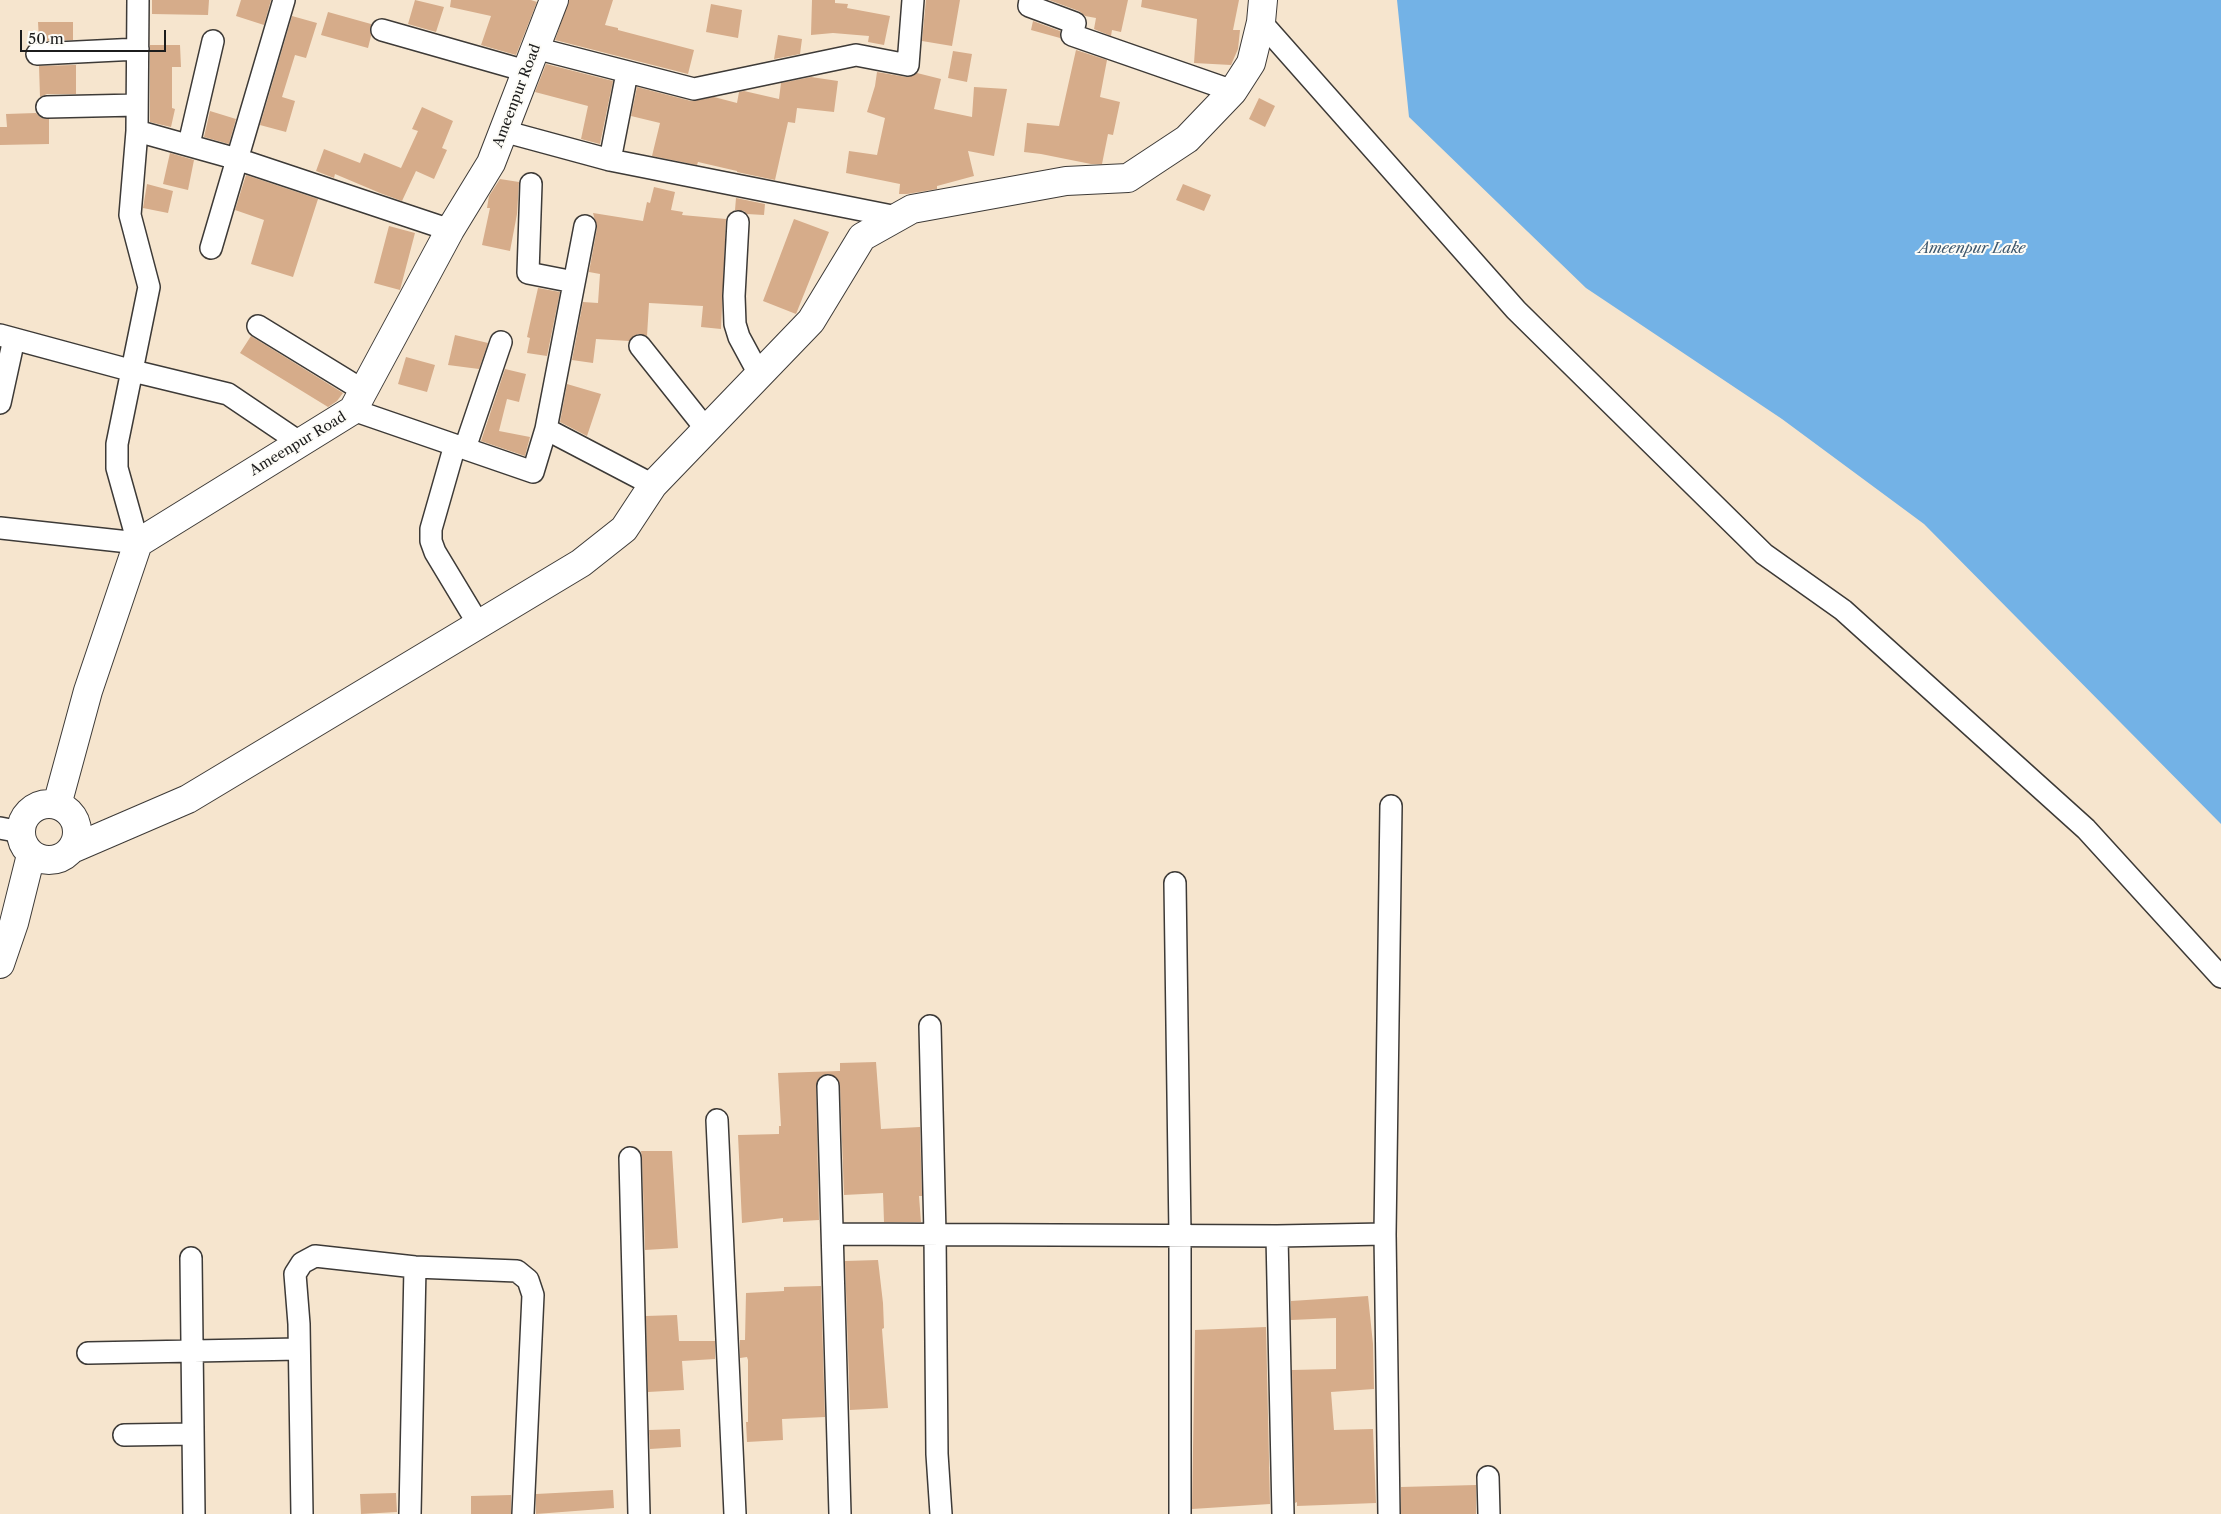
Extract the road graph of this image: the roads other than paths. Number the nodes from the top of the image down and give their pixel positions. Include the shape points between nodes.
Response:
1 (138, 0) edge
2 (284, 0) edge
3 (554, 0) edge
4 (913, 0) edge
5 (1030, 0) edge
6 (1262, 11) edge
7 (382, 30) dead end
8 (213, 41) dead end
9 (138, 49) junction
10 (36, 54) dead end
11 (530, 60) junction
12 (627, 73) junction
13 (1233, 92) junction
14 (138, 105) junction
15 (47, 107) dead end
16 (503, 130) junction
17 (137, 131) junction
18 (189, 144) junction
19 (237, 159) junction
20 (610, 160) junction
21 (531, 184) dead end
22 (897, 216) junction
23 (738, 222) dead end
24 (585, 226) dead end
25 (450, 230) junction
26 (211, 248) dead end
27 (574, 282) junction
28 (258, 326) dead end
29 (7, 337) edge
30 (502, 342) dead end
31 (640, 346) dead end
32 (133, 372) junction
33 (759, 374) junction
34 (358, 401) junction
35 (0, 403) edge
36 (546, 429) junction
37 (706, 429) junction
38 (299, 442) junction
39 (460, 447) junction
40 (653, 484) junction
41 (0, 528) edge
42 (138, 543) junction
43 (479, 625) junction
44 (56, 805) junction
45 (1391, 806) dead end
46 (17, 838) edge
47 (65, 854) junction
48 (1175, 883) dead end
49 (14, 923) junction
50 (0, 964) edge
51 (2221, 977) edge
52 (930, 1026) dead end
53 (828, 1086) dead end
54 (717, 1120) dead end
55 (630, 1158) dead end
56 (833, 1234) junction
57 (935, 1234) junction
58 (1384, 1234) junction
59 (1180, 1235) junction
60 (1277, 1236) junction
61 (191, 1258) dead end
62 (415, 1267) junction
63 (299, 1349) junction
64 (192, 1351) junction
65 (88, 1353) dead end
66 (193, 1434) junction
67 (124, 1435) dead end
68 (1488, 1477) dead end
69 (194, 1514) edge
70 (302, 1514) edge
71 (410, 1514) edge
72 (523, 1514) edge
73 (638, 1514) edge
74 (735, 1514) edge
75 (840, 1514) edge
76 (941, 1514) edge
77 (1180, 1514) edge
78 (1283, 1514) edge
79 (1389, 1514) edge
80 (1488, 1514) edge

1 - 9 street
2 - 19 street
3 - 11 street, Ameenpur Road
4 - 12 street via 908,65 856,55 694,89
5 - 13 street via 1029,6 1074,23 1072,34
6 - 13 street via 1251,63
6 - 51 street via 1516,310 1764,554 1843,610 2086,829
7 - 11 street
8 - 18 street
9 - 10 street
9 - 14 street
11 - 12 street
11 - 16 street, Ameenpur Road
12 - 20 street
13 - 22 street via 1187,139 1128,178 1066,181 912,210
14 - 15 street
14 - 17 street
16 - 20 street
16 - 25 street, Ameenpur Road via 491,163
17 - 18 street
17 - 32 street via 130,215 149,287
18 - 19 street
19 - 25 street
19 - 26 street
20 - 22 street
21 - 27 street via 528,273
22 - 33 street via 862,237 810,321
23 - 33 street via 734,296 736,324
24 - 27 street
25 - 34 street, Ameenpur Road
27 - 36 street
28 - 34 street
29 - 32 street
29 - 35 street
30 - 39 street
31 - 37 street
32 - 38 street via 228,394
32 - 42 street via 117,444 117,468
33 - 37 street
34 - 38 street, Ameenpur Road
34 - 39 street
36 - 39 street via 533,472
36 - 40 street
37 - 40 street
38 - 42 street, Ameenpur Road
39 - 43 street via 431,529 431,541
40 - 43 street via 624,529 581,563
41 - 42 street
42 - 44 street via 88,690
43 - 47 street via 188,799
44 - 46 street via 37,806 29,812
44 - 47 street via 65,809 76,824 78,833
45 - 58 street
46 - 47 street via 40,859
46 - 49 street
47 - 49 street
48 - 59 street
49 - 50 street
52 - 57 street
53 - 56 street
54 - 74 street
55 - 73 street
56 - 57 street
56 - 75 street
57 - 59 street
57 - 76 street via 937,1454
58 - 60 street
58 - 79 street
59 - 60 street
59 - 77 street
60 - 78 street
61 - 64 street
62 - 63 street via 315,1256 302,1263 295,1274
62 - 71 street
62 - 72 street via 517,1270 528,1280 533,1295
63 - 64 street
63 - 70 street
64 - 65 street
64 - 66 street
66 - 67 street
66 - 69 street
68 - 80 street

